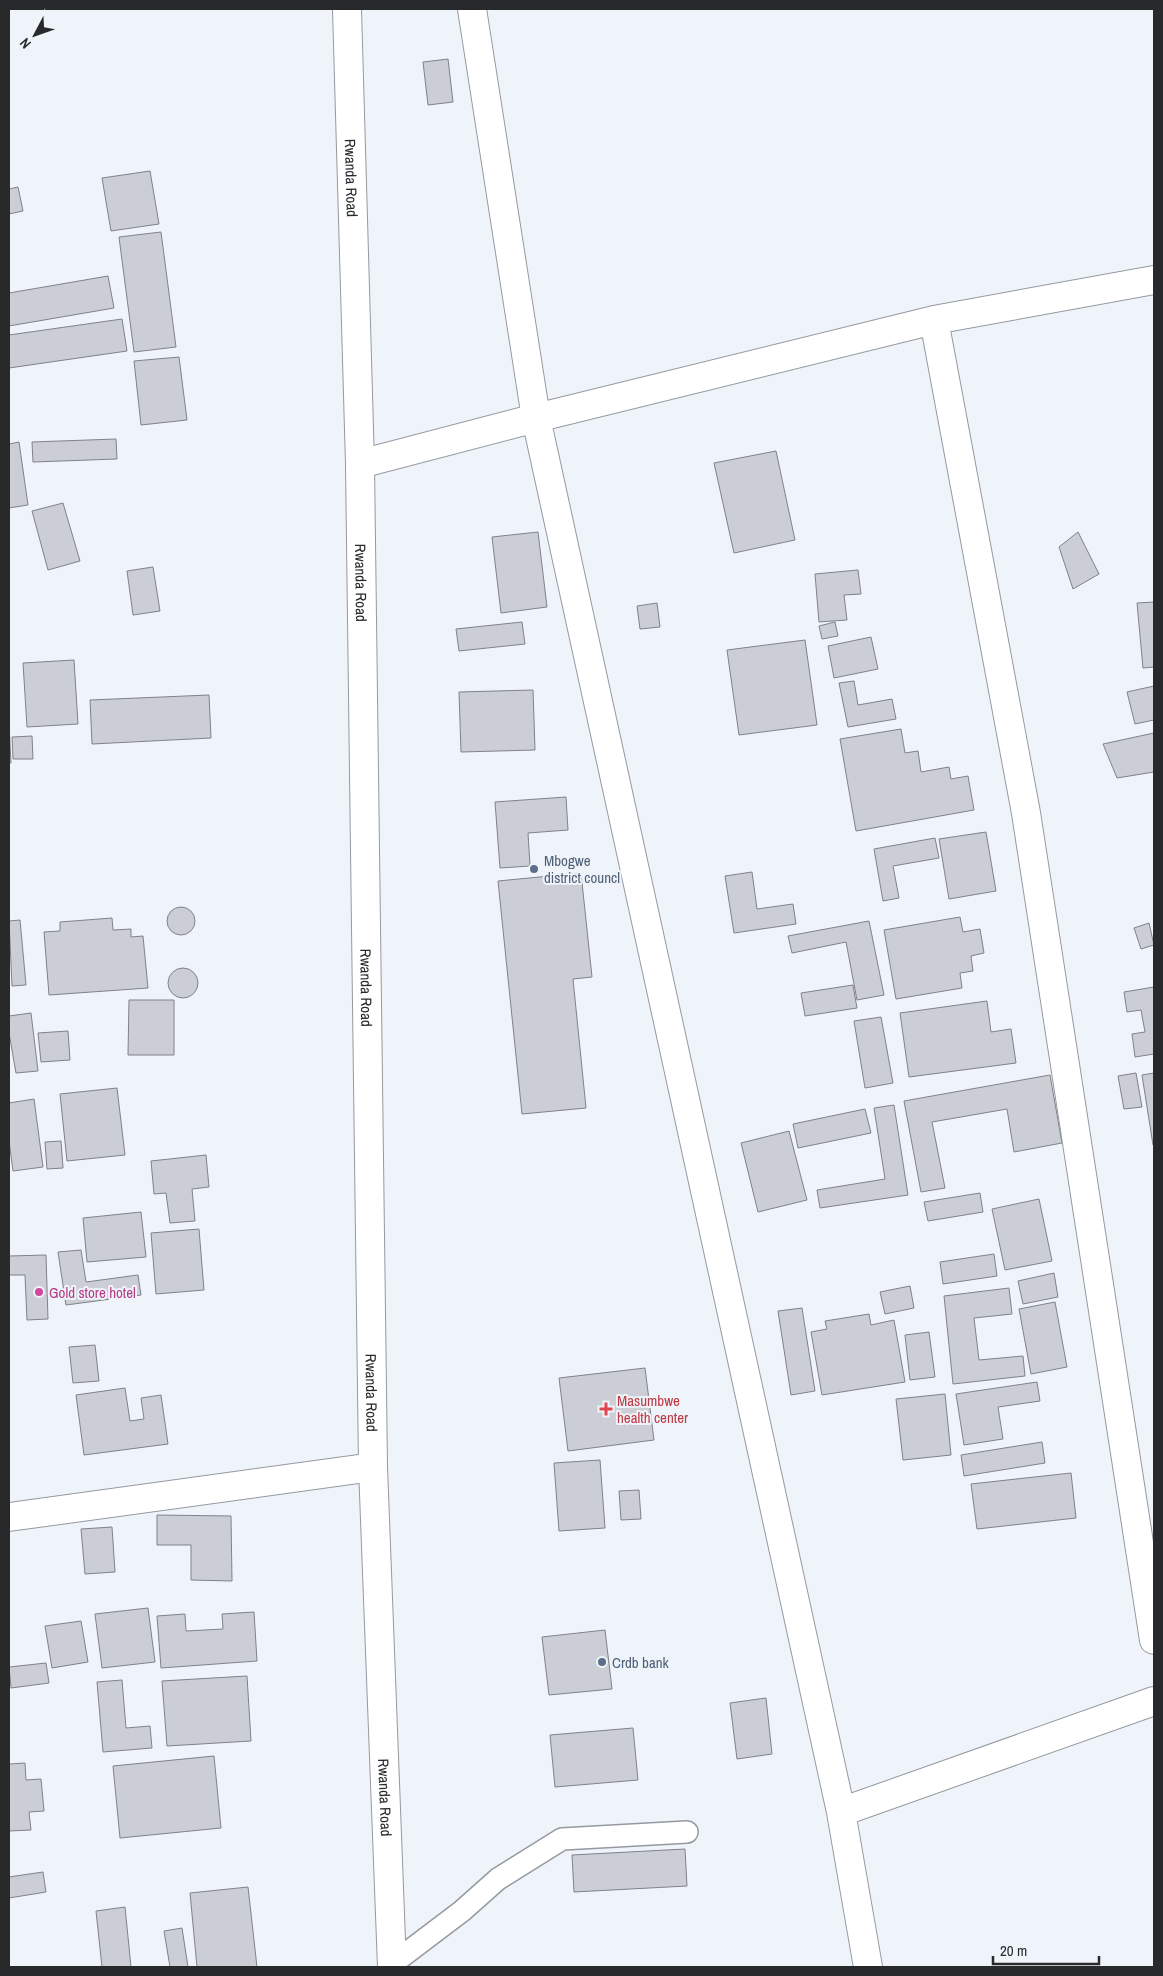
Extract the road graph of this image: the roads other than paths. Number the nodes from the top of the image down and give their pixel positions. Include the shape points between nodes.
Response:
1 (347, 9) edge
2 (472, 9) edge
3 (1154, 280) edge
4 (934, 320) junction
5 (536, 418) junction
6 (360, 464) junction
7 (373, 1467) junction
8 (9, 1517) edge
9 (1154, 1640) edge
10 (1154, 1701) edge
11 (842, 1812) junction
12 (687, 1832) dead end
13 (392, 1966) edge
14 (868, 1967) edge

1 - 6 main road, Rwanda Road
2 - 5 main road
3 - 4 main road
4 - 5 main road
4 - 9 main road via 1026,813
5 - 6 main road
5 - 11 main road
6 - 7 main road, Rwanda Road
7 - 8 main road
7 - 13 main road, Rwanda Road
10 - 11 main road
11 - 14 main road
12 - 13 lane via 562,1840 498,1879

